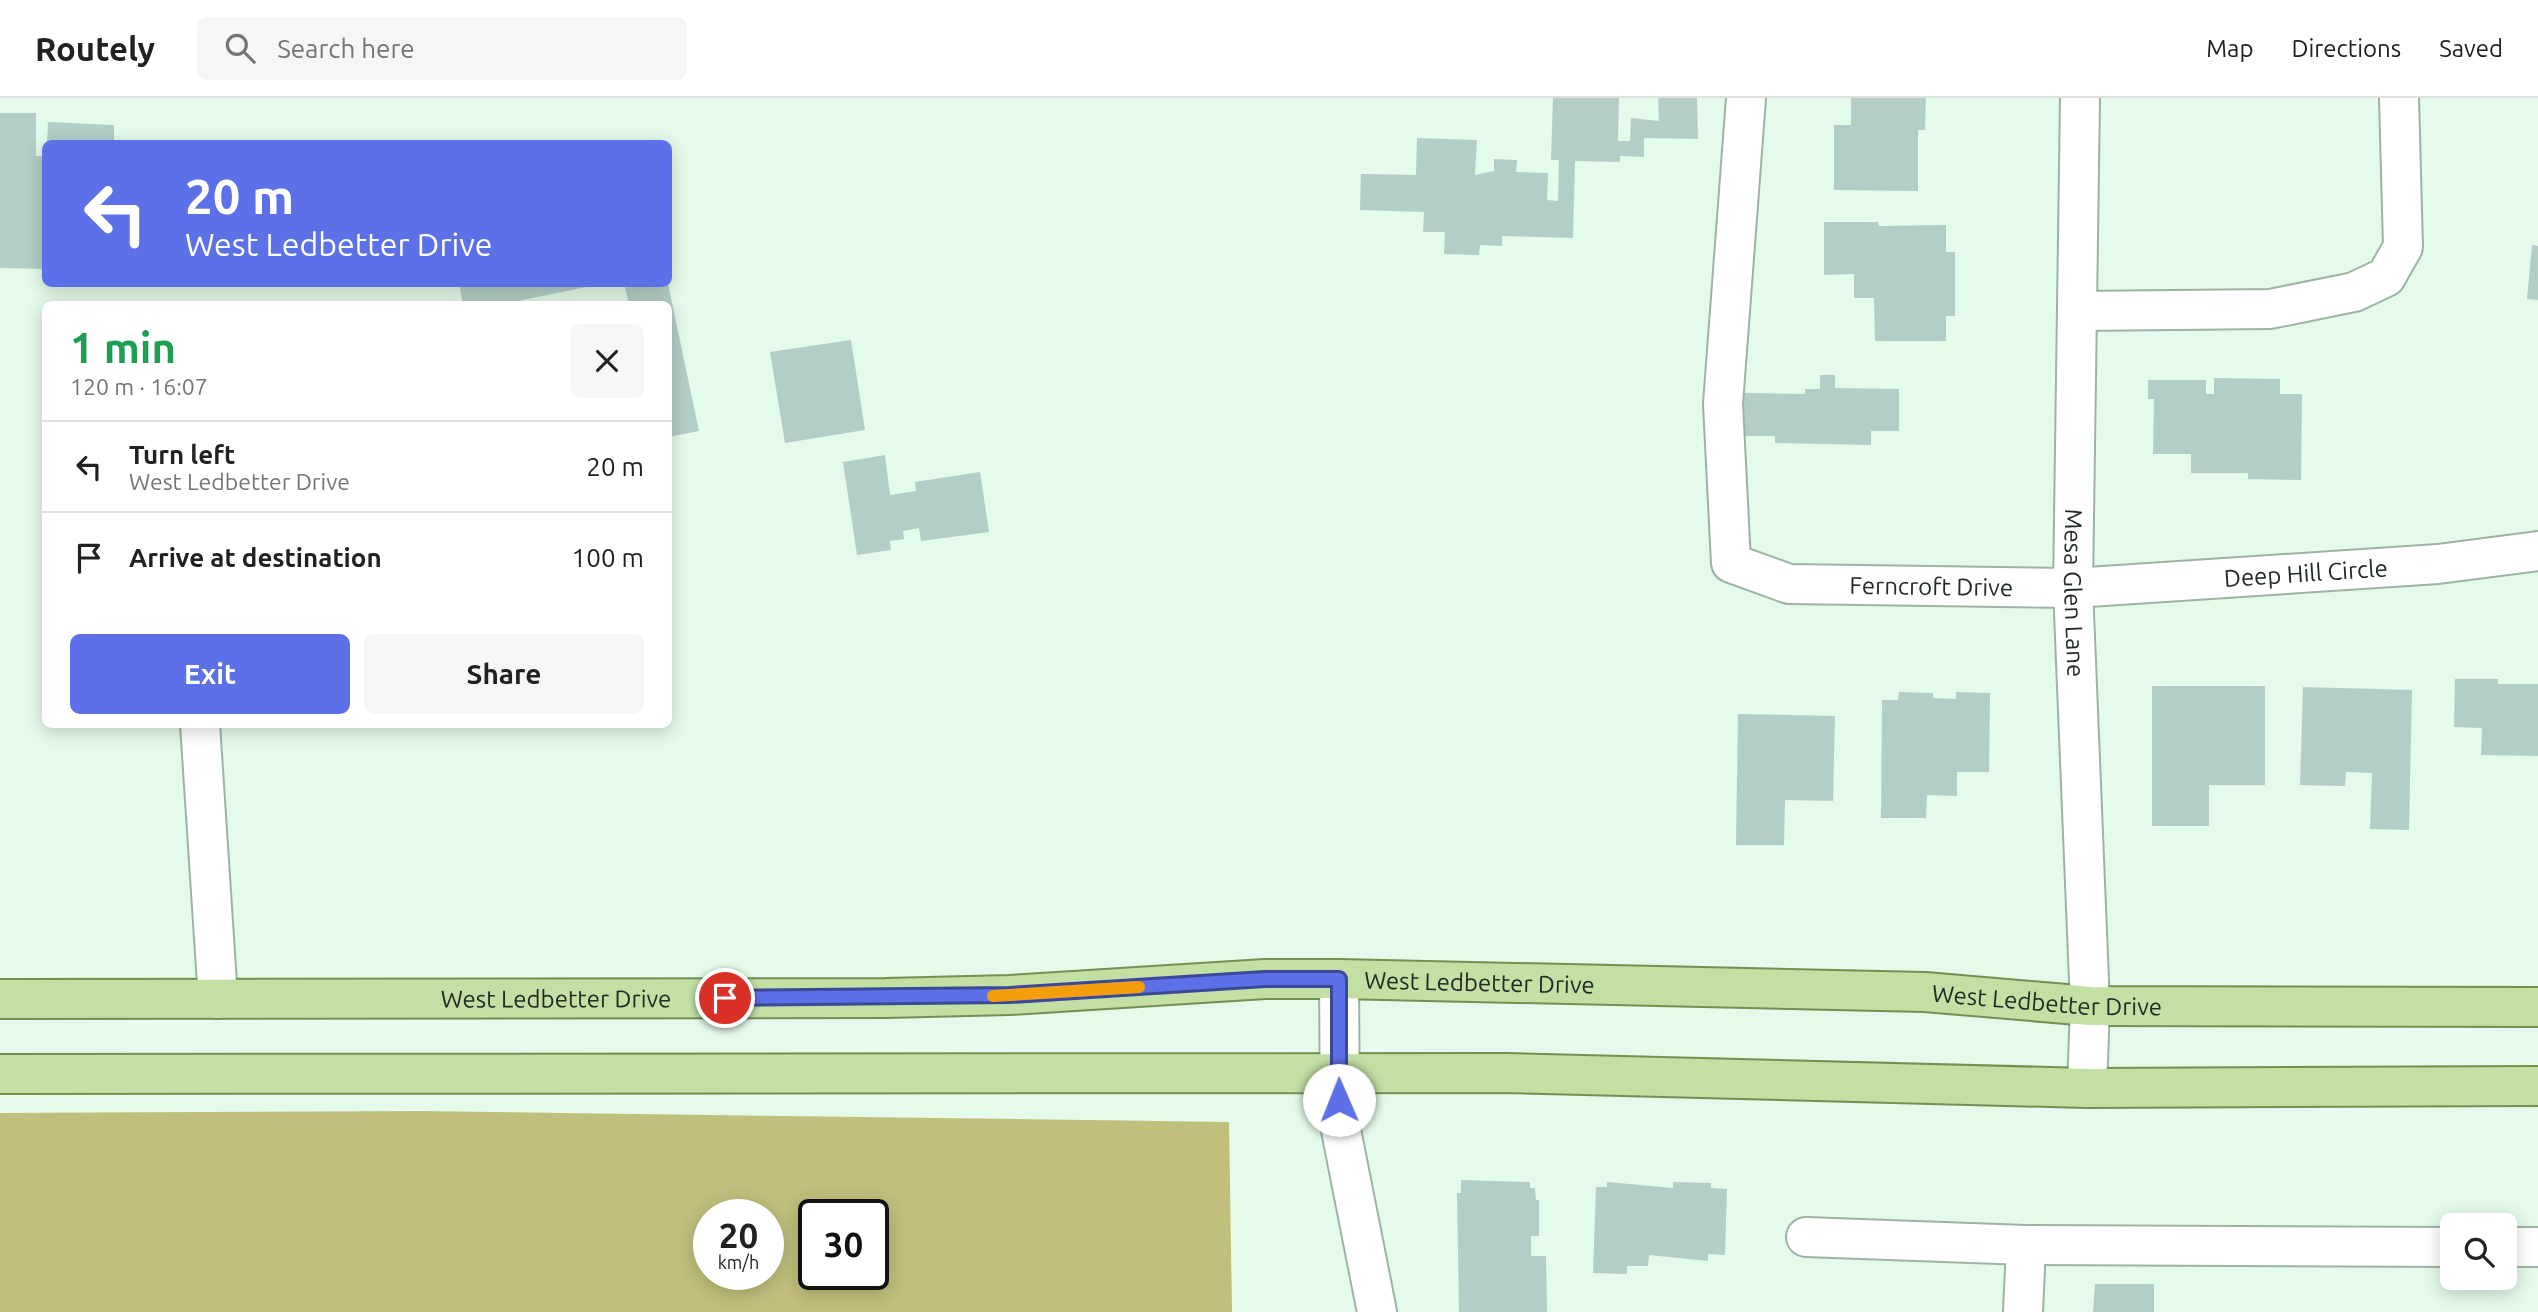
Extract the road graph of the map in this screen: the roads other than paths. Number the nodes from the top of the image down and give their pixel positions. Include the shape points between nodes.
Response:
1 (1746, 98) edge
2 (2080, 98) edge
3 (2399, 98) edge
4 (2077, 311) junction
5 (2538, 551) edge
6 (2073, 588) junction
7 (200, 728) edge
8 (1339, 979) junction
9 (0, 999) edge
10 (218, 999) junction
11 (2090, 1006) junction
12 (2538, 1007) edge
13 (0, 1074) edge
14 (1339, 1075) junction
15 (2538, 1086) edge
16 (2087, 1088) junction
17 (1806, 1237) dead end
18 (2026, 1245) junction
19 (2440, 1247) edge
20 (2517, 1247) edge
21 (2538, 1247) edge
22 (1377, 1312) edge
23 (2023, 1312) edge

1 - 6 street, Ferncroft Drive via 1723,404 1731,563 1789,584
2 - 4 street, Mesa Glen Lane
3 - 4 street via 2403,247 2386,277 2354,292 2270,309
4 - 6 street, Mesa Glen Lane
5 - 6 street, Deep Hill Circle via 2438,564
6 - 11 street, Mesa Glen Lane
7 - 10 street
8 - 10 main road, West Ledbetter Drive via 886,998
8 - 11 main road, West Ledbetter Drive via 1911,992
8 - 14 street
9 - 10 main road, West Ledbetter Drive
11 - 12 main road, West Ledbetter Drive
11 - 16 street, Mesa Glen Lane
13 - 14 main road
14 - 16 main road via 1506,1073
14 - 22 street via 1340,1125
15 - 16 main road
17 - 18 street
18 - 19 street
18 - 23 street
20 - 21 street

